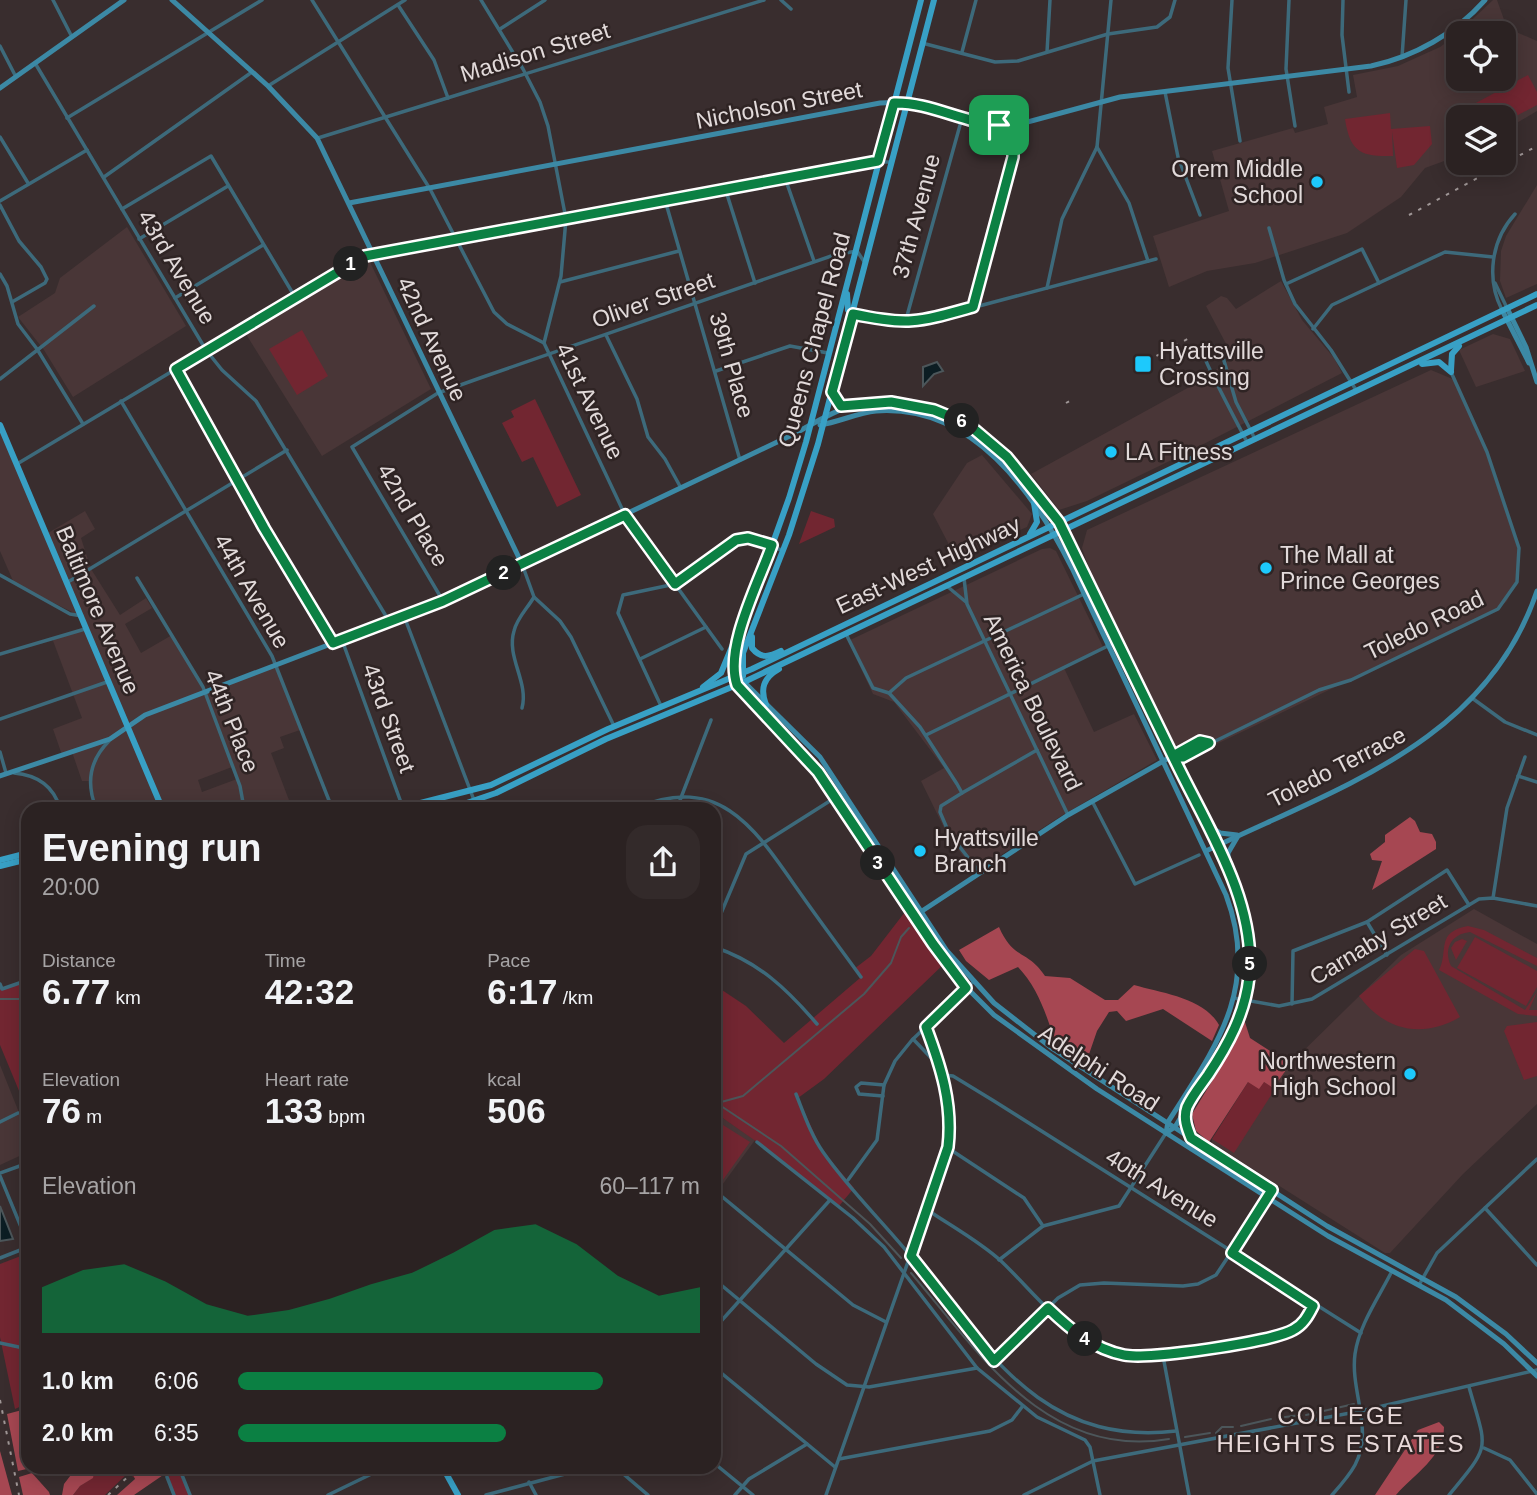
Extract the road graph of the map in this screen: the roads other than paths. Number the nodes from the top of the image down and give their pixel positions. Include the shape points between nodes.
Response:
1 (53, 0) edge
2 (124, 0) edge
3 (172, 0) edge
4 (262, 0) edge
5 (312, 0) edge
6 (404, 0) edge
7 (481, 0) edge
8 (545, 0) edge
9 (764, 0) edge
10 (781, 0) edge
11 (921, 0) edge
12 (934, 0) edge
13 (976, 0) edge
14 (1050, 0) edge
15 (1111, 0) edge
16 (1175, 0) edge
17 (1232, 0) edge
18 (1289, 0) edge
19 (1343, 0) edge
20 (1406, 0) edge
21 (1485, 0) edge
22 (398, 4) junction
23 (791, 9) dead end
24 (500, 29) junction
25 (209, 34) junction
26 (1108, 34) junction
27 (72, 37) junction
28 (338, 42) junction
29 (922, 43) junction
30 (0, 46) edge
31 (962, 52) junction
32 (1047, 52) junction
33 (1402, 57) junction
34 (35, 63) junction
35 (1346, 70) junction
36 (252, 72) junction
37 (526, 74) junction
38 (16, 76) junction
39 (1287, 77) junction
40 (1231, 84) junction
41 (268, 86) junction
42 (0, 88) edge
43 (1165, 92) junction
44 (1349, 92) dead end
45 (448, 98) junction
46 (906, 102) junction
47 (1101, 102) junction
48 (894, 103) junction
49 (385, 117) junction
50 (67, 118) junction
51 (962, 118) junction
52 (1013, 126) junction
53 (1295, 126) dead end
54 (0, 136) edge
55 (317, 138) junction
56 (1240, 141) dead end
57 (1097, 147) junction
58 (87, 150) junction
59 (878, 161) junction
60 (892, 162) junction
61 (555, 164) junction
62 (104, 177) junction
63 (785, 177) junction
64 (28, 184) junction
65 (228, 186) junction
66 (725, 188) junction
67 (430, 189) junction
68 (665, 200) junction
69 (0, 203) edge
70 (349, 204) junction
71 (122, 209) junction
72 (1515, 214) dead end
73 (1200, 215) dead end
74 (566, 219) junction
75 (1269, 228) dead end
76 (458, 238) junction
77 (139, 239) junction
78 (263, 245) junction
79 (679, 251) junction
80 (857, 251) junction
81 (372, 255) junction
82 (1493, 257) junction
83 (1156, 259) dead end
84 (814, 261) junction
85 (1148, 261) junction
86 (866, 264) junction
87 (0, 274) edge
88 (560, 282) junction
89 (755, 283) junction
90 (1379, 283) junction
91 (1286, 284) junction
92 (1047, 289) junction
93 (846, 292) junction
94 (1537, 294) edge
95 (295, 297) junction
96 (175, 298) junction
97 (12, 302) junction
98 (696, 303) junction
99 (1537, 305) edge
100 (94, 306) dead end
101 (973, 307) junction
102 (1505, 309) junction
103 (853, 314) junction
104 (1509, 319) junction
105 (905, 323) junction
106 (1313, 329) junction
107 (606, 335) junction
108 (1464, 341) junction
109 (544, 343) junction
110 (37, 349) junction
111 (206, 350) junction
112 (830, 354) junction
113 (548, 355) junction
114 (176, 369) junction
115 (716, 371) junction
116 (1401, 371) junction
117 (1451, 372) junction
118 (0, 379) edge
119 (1351, 382) junction
120 (1537, 382) edge
121 (832, 392) junction
122 (1357, 392) junction
123 (438, 393) junction
124 (121, 401) junction
125 (884, 402) junction
126 (848, 407) junction
127 (896, 411) junction
128 (826, 416) junction
129 (83, 424) junction
130 (0, 425) edge
131 (824, 425) junction
132 (810, 426) junction
133 (1250, 430) junction
134 (1243, 434) junction
135 (1256, 440) junction
136 (1248, 444) junction
137 (352, 447) joint
138 (286, 450) junction
139 (740, 460) junction
140 (17, 464) junction
141 (237, 480) junction
142 (681, 488) junction
143 (1034, 503) junction
144 (186, 510) junction
145 (625, 515) junction
146 (1059, 522) junction
147 (1051, 526) junction
148 (1064, 531) junction
149 (1055, 535) junction
150 (1023, 539) junction
151 (772, 545) junction
152 (782, 550) junction
153 (522, 564) junction
154 (0, 575) edge
155 (138, 578) dead end
156 (964, 578) junction
157 (68, 582) junction
158 (675, 584) junction
159 (947, 586) junction
160 (1537, 593) edge
161 (1084, 594) junction
162 (534, 597) junction
163 (763, 600) junction
164 (443, 601) junction
165 (891, 602) junction
166 (967, 604) junction
167 (404, 616) junction
168 (82, 617) junction
169 (389, 621) junction
170 (744, 623) junction
171 (706, 627) junction
172 (87, 628) junction
173 (828, 632) junction
174 (846, 634) junction
175 (342, 640) junction
176 (984, 641) junction
177 (1118, 641) junction
178 (333, 643) junction
179 (1108, 645) junction
180 (820, 646) junction
181 (722, 649) dead end
182 (0, 653) edge
183 (640, 659) junction
184 (275, 665) junction
185 (740, 679) junction
186 (109, 681) junction
187 (204, 691) junction
188 (889, 693) junction
189 (1009, 693) junction
190 (681, 698) junction
191 (1472, 698) junction
192 (766, 705) junction
193 (662, 706) junction
194 (522, 708) dead end
195 (0, 719) edge
196 (711, 720) dead end
197 (614, 726) junction
198 (128, 728) junction
199 (926, 734) junction
200 (1537, 735) edge
201 (110, 739) junction
202 (1037, 750) junction
203 (0, 752) edge
204 (1173, 756) junction
205 (1525, 757) dead end
206 (1163, 761) junction
207 (3, 775) edge
208 (1518, 776) junction
209 (1537, 781) edge
210 (472, 792) junction
211 (844, 792) junction
212 (962, 793) junction
213 (682, 796) junction
214 (835, 797) junction
215 (56, 802) edge
216 (94, 802) edge
217 (159, 802) edge
218 (243, 802) edge
219 (330, 802) edge
220 (400, 802) edge
221 (428, 802) edge
222 (475, 802) edge
223 (482, 802) edge
224 (655, 802) edge
225 (680, 802) edge
226 (711, 802) edge
227 (1092, 802) junction
228 (721, 806) edge
229 (1068, 815) junction
230 (1204, 822) junction
231 (1240, 834) junction
232 (763, 841) junction
233 (1216, 846) junction
234 (1206, 850) junction
235 (21, 855) edge
236 (1199, 855) dead end
237 (0, 860) edge
238 (21, 861) edge
239 (0, 866) edge
240 (980, 873) junction
241 (1229, 875) junction
242 (1493, 898) junction
243 (1469, 905) junction
244 (1537, 906) edge
245 (721, 912) edge
246 (921, 912) junction
247 (914, 917) junction
248 (1367, 922) junction
249 (721, 950) edge
250 (1387, 955) junction
251 (861, 977) dead end
252 (21, 982) edge
253 (973, 982) junction
254 (1, 986) edge
255 (966, 988) junction
256 (1234, 998) junction
257 (1245, 1001) junction
258 (1292, 1004) junction
259 (817, 1024) dead end
260 (926, 1027) junction
261 (913, 1039) junction
262 (939, 1065) junction
263 (944, 1074) junction
264 (884, 1085) junction
265 (796, 1094) dead end
266 (883, 1096) junction
267 (1187, 1107) junction
268 (18, 1113) dead end
269 (0, 1122) edge
270 (1168, 1122) junction
271 (1175, 1127) junction
272 (1166, 1133) junction
273 (1191, 1138) junction
274 (757, 1142) dead end
275 (948, 1147) junction
276 (1537, 1159) edge
277 (21, 1166) edge
278 (0, 1175) edge
279 (848, 1181) junction
280 (1130, 1189) junction
281 (1272, 1190) junction
282 (721, 1196) edge
283 (1268, 1197) junction
284 (830, 1199) junction
285 (1485, 1208) junction
286 (926, 1209) junction
287 (1043, 1226) junction
288 (21, 1228) edge
289 (21, 1248) edge
290 (786, 1250) junction
291 (1232, 1253) junction
292 (911, 1256) junction
293 (0, 1258) edge
294 (999, 1260) junction
295 (1537, 1265) edge
296 (1392, 1271) junction
297 (905, 1274) junction
298 (1423, 1278) junction
299 (721, 1285) edge
300 (1419, 1285) junction
301 (740, 1301) junction
302 (1313, 1306) junction
303 (1048, 1308) junction
304 (721, 1321) edge
305 (887, 1322) junction
306 (1361, 1333) junction
307 (0, 1343) edge
308 (21, 1348) edge
309 (1163, 1356) junction
310 (994, 1361) junction
311 (1537, 1363) edge
312 (977, 1368) junction
313 (1535, 1372) edge
314 (721, 1373) edge
315 (864, 1387) junction
316 (1469, 1387) junction
317 (1022, 1406) junction
318 (1361, 1411) junction
319 (1176, 1431) junction
320 (807, 1444) junction
321 (1179, 1445) junction
322 (1484, 1448) junction
323 (839, 1459) junction
324 (1093, 1461) junction
325 (835, 1467) junction
326 (721, 1468) edge
327 (184, 1474) edge
328 (371, 1474) edge
329 (446, 1474) edge
330 (562, 1474) edge
331 (623, 1474) edge
332 (167, 1478) dead end
333 (529, 1482) junction
334 (742, 1486) junction
335 (1537, 1494) edge
336 (174, 1495) edge
337 (190, 1495) edge
338 (328, 1495) edge
339 (458, 1495) edge
340 (486, 1495) edge
341 (536, 1495) edge
342 (648, 1495) edge
343 (735, 1495) edge
344 (753, 1495) edge
345 (826, 1495) edge
346 (1024, 1495) edge
347 (1100, 1495) edge
348 (1189, 1495) edge
349 (1332, 1495) edge
350 (1449, 1495) edge

1 - 27 street
2 - 27 main road
3 - 25 main road, 42nd Avenue
4 - 25 street
5 - 28 street, 41st Avenue
6 - 22 street
7 - 24 street
8 - 24 street
9 - 37 street, Madison Street
10 - 23 street
11 - 48 main road, Queens Chapel Road
12 - 29 main road, Queens Chapel Road
13 - 31 street
14 - 32 street
15 - 26 street
16 - 26 street via 1167,21 1152,29
17 - 40 street
18 - 39 street
19 - 35 street
20 - 33 street
21 - 33 main road, Nicholson Street via 1455,28
22 - 28 street
22 - 45 street via 435,60
24 - 37 street
25 - 36 main road, 42nd Avenue
25 - 50 street
26 - 32 street
26 - 47 street
27 - 34 main road
28 - 41 street
28 - 49 street, 41st Avenue
29 - 31 street
29 - 46 main road, Queens Chapel Road
30 - 38 street
31 - 32 street via 1010,63
33 - 35 main road, Nicholson Street
34 - 38 main road
34 - 50 street, 43rd Avenue
35 - 39 main road, Nicholson Street
35 - 44 street
36 - 41 main road, 42nd Avenue
36 - 62 street
37 - 45 street, Madison Street
37 - 61 street via 544,114
38 - 42 main road
39 - 40 main road, Nicholson Street
39 - 53 street
40 - 43 main road, Nicholson Street
40 - 56 street
41 - 55 main road, 42nd Avenue
43 - 47 main road, Nicholson Street
43 - 73 street via 1178,157
45 - 49 street, Madison Street
46 - 48 main road, Nicholson Street
46 - 51 main road, Nicholson Street
46 - 60 main road, Queens Chapel Road
47 - 52 main road, Nicholson Street
47 - 57 street
48 - 59 main road, Queens Chapel Road
48 - 61 main road, Nicholson Street
49 - 55 street, Madison Street
49 - 67 street, 41st Avenue
50 - 58 street, 43rd Avenue
51 - 52 main road, Nicholson Street
51 - 105 street, 37th Avenue
52 - 101 street via 1013,157
54 - 64 street
55 - 70 main road, 42nd Avenue
57 - 85 street via 1129,203
57 - 92 street via 1062,219
58 - 62 street, 43rd Avenue
58 - 64 street
59 - 60 street
59 - 63 street
59 - 80 main road, Queens Chapel Road
60 - 86 main road, Queens Chapel Road
61 - 67 main road, Nicholson Street
61 - 74 street
62 - 71 street, 43rd Avenue
63 - 66 street
63 - 84 street
64 - 69 street
65 - 71 street via 211,156
65 - 77 street
65 - 78 street
66 - 68 street
66 - 89 street
67 - 70 main road, Nicholson Street
67 - 76 street, 41st Avenue
68 - 74 street
68 - 79 street, 39th Place
69 - 97 street via 19,241 47,279 46,284
70 - 81 main road, 42nd Avenue
71 - 77 street, 43rd Avenue
72 - 82 street via 1499,237
74 - 76 street
74 - 88 street
75 - 91 street
76 - 81 street
76 - 109 street, 41st Avenue via 497,315
77 - 96 street, 43rd Avenue
78 - 95 street
78 - 96 street
79 - 88 street
79 - 98 street, 39th Place
80 - 84 street, Oliver Street
80 - 86 street
80 - 93 main road, Queens Chapel Road
81 - 95 street
81 - 123 main road, 42nd Avenue
82 - 90 street via 1445,252
82 - 102 street via 1493,282
83 - 85 street
84 - 89 street, Oliver Street
85 - 92 street
86 - 103 main road, Queens Chapel Road
87 - 97 street
88 - 109 street
89 - 98 street, Oliver Street
90 - 91 street via 1362,249
90 - 106 street via 1332,305
91 - 106 street
92 - 101 street
93 - 103 main road via 848,310
93 - 112 main road, Queens Chapel Road
94 - 102 main road, East-West Highway
95 - 111 street
96 - 111 street, 43rd Avenue
97 - 110 street via 18,324
98 - 107 street, Oliver Street
98 - 115 street, 39th Place
99 - 104 main road, East-West Highway
100 - 110 street
101 - 105 street
102 - 104 main road
102 - 119 main road, East-West Highway
103 - 105 street
103 - 121 main road, Queens Chapel Road
104 - 108 main road, East-West Highway
104 - 120 main road
106 - 119 street
107 - 113 street, Oliver Street
107 - 142 street via 637,399 648,437
108 - 116 main road, East-West Highway
108 - 117 main road via 1452,354
109 - 113 street, 41st Avenue
110 - 118 street
110 - 129 street
111 - 114 street
111 - 138 street, 43rd Avenue via 251,394
112 - 115 street via 790,346
112 - 132 main road, Queens Chapel Road
113 - 123 street, Oliver Street
113 - 145 street, 41st Avenue
114 - 124 street
114 - 141 street
115 - 139 street, 39th Place
116 - 117 main road via 1433,362 1444,364
116 - 122 main road, East-West Highway
117 - 204 street, Toledo Road via 1487,452 1517,539 1518,576 1507,601 1371,670
119 - 122 street
119 - 133 main road, East-West Highway
121 - 126 main road via 838,404
121 - 128 main road, Queens Chapel Road
122 - 135 main road, East-West Highway
123 - 137 street, Oliver Street
123 - 153 main road, 42nd Avenue
124 - 129 street
124 - 144 street, 44th Avenue
125 - 126 main road
125 - 127 main road
125 - 146 main road via 934,410 975,429 1007,457
126 - 128 main road
127 - 131 main road via 859,414
127 - 143 main road via 959,429 995,457
128 - 131 main road, Queens Chapel Road
128 - 132 main road
129 - 140 street
130 - 140 main road, Baltimore Avenue
131 - 132 main road
131 - 152 main road, Queens Chapel Road
132 - 139 main road
132 - 151 main road, Queens Chapel Road
133 - 134 main road, East-West Highway
133 - 134 street via 1236,402 1220,347 1207,345 1202,359
133 - 135 street
134 - 136 street
134 - 146 main road, East-West Highway
135 - 136 main road, East-West Highway
136 - 148 main road, East-West Highway
137 - 164 street, 42nd Place
138 - 141 street
138 - 169 street, 43rd Avenue
139 - 142 main road
140 - 157 main road, Baltimore Avenue
141 - 144 street
141 - 178 street
142 - 145 main road
143 - 147 main road
143 - 150 main road via 1037,522
144 - 157 street
144 - 184 street, 44th Avenue
145 - 153 main road
145 - 158 street, 41st Avenue
146 - 147 main road, East-West Highway
146 - 148 main road
147 - 149 main road
147 - 150 main road, East-West Highway
148 - 149 main road, East-West Highway
148 - 177 main road
149 - 156 main road, East-West Highway
149 - 161 main road
150 - 165 main road, East-West Highway
151 - 152 street
151 - 158 street via 748,538 736,540
151 - 170 main road, Queens Chapel Road
152 - 163 main road, Queens Chapel Road
153 - 162 street, 42nd Avenue
153 - 164 main road
154 - 168 street
155 - 187 street, 44th Place
156 - 159 main road, East-West Highway
156 - 166 street, America Boulevard
157 - 168 main road, Baltimore Avenue
158 - 171 street, 41st Avenue
158 - 183 street via 621,598 618,613
159 - 166 street, America Boulevard
159 - 174 main road, East-West Highway
160 - 191 main road, Toledo Terrace via 1510,649
161 - 176 street
161 - 179 main road
162 - 194 street via 512,637 523,690
162 - 197 street, 42nd Avenue via 568,631
163 - 173 main road via 751,639 758,655 767,657
163 - 185 main road, Queens Chapel Road via 743,653
164 - 167 main road
165 - 173 main road, East-West Highway
165 - 174 main road
166 - 176 street, America Boulevard
167 - 169 main road
167 - 210 street
168 - 172 main road, Baltimore Avenue
169 - 175 main road
170 - 185 main road, Queens Chapel Road via 733,656
170 - 190 main road via 717,678
171 - 181 street, 41st Avenue
171 - 183 street
172 - 182 street
172 - 186 main road, Baltimore Avenue
173 - 185 main road, East-West Highway
174 - 180 main road, East-West Highway
174 - 188 street via 873,688
175 - 178 main road
175 - 220 street, 43rd Street
176 - 188 street via 906,678
176 - 189 street, America Boulevard
177 - 179 street
177 - 204 main road
178 - 184 main road
179 - 189 street
179 - 206 main road
180 - 185 main road, East-West Highway
180 - 192 main road via 767,677 762,689
183 - 193 street
184 - 187 main road
184 - 219 street, 44th Avenue
185 - 190 main road, East-West Highway
185 - 192 main road, Adelphi Road
185 - 214 main road, Adelphi Road
185 - 223 main road, East-West Highway
186 - 195 street
186 - 198 main road, Baltimore Avenue
187 - 198 main road via 140,717
187 - 218 street, 44th Place
188 - 199 street
189 - 199 street
189 - 202 street, America Boulevard
190 - 193 main road, East-West Highway
191 - 200 street via 1505,722
191 - 231 main road, Toledo Terrace via 1407,753
192 - 211 main road, Adelphi Road via 815,752
193 - 197 main road, East-West Highway
196 - 213 street
197 - 210 main road, East-West Highway
198 - 201 main road
198 - 217 main road, Baltimore Avenue
199 - 212 street
201 - 207 main road
201 - 216 street via 91,770
202 - 212 street
202 - 229 street, America Boulevard
203 - 207 street
204 - 206 main road, Toledo Road
204 - 230 main road
205 - 208 street
206 - 227 main road, Toledo Road
206 - 234 main road
207 - 215 street via 30,775 43,781
208 - 209 street
208 - 242 street via 1507,808
210 - 221 main road, East-West Highway
210 - 222 street
211 - 214 street
211 - 246 main road, Adelphi Road
212 - 240 street via 941,806 940,812 949,833
213 - 224 street
213 - 225 street
213 - 226 street
214 - 232 street
214 - 247 main road, Adelphi Road
227 - 229 main road, Toledo Road
227 - 236 street via 1135,884
228 - 232 street
229 - 240 main road, Toledo Road
230 - 231 main road via 1220,833
230 - 233 main road
231 - 233 main road, Toledo Terrace
231 - 241 main road via 1228,853
232 - 245 street via 740,863
232 - 251 street
233 - 234 main road, Toledo Terrace
233 - 241 main road
234 - 256 main road via 1236,927 1239,967
235 - 237 main road
238 - 239 main road
240 - 246 main road, Toledo Road
241 - 257 main road via 1248,935
242 - 243 street, Carnaby Street
242 - 244 street, Carnaby Street
243 - 248 street via 1447,870
243 - 250 street, Carnaby Street
246 - 247 main road, Toledo Road
246 - 253 main road, Adelphi Road
247 - 255 main road, Adelphi Road
248 - 250 street
248 - 258 street via 1293,951
249 - 259 street via 774,978
250 - 258 street, Carnaby Street via 1333,989
252 - 254 street
253 - 255 street
253 - 270 main road, Adelphi Road via 1035,1037
255 - 260 street
255 - 272 main road, Adelphi Road via 1022,1038
256 - 257 street, Carnaby Street
256 - 270 main road via 1222,1035
257 - 258 street, Carnaby Street
257 - 267 main road via 1232,1037
260 - 261 street
260 - 262 street
261 - 262 street
261 - 264 street
262 - 263 street
263 - 275 street
263 - 280 street, 40th Avenue
264 - 266 street
264 - 266 street via 861,1083 856,1087 859,1094
265 - 279 street via 822,1150
266 - 279 street via 877,1140
267 - 271 main road
267 - 273 main road
268 - 269 street
270 - 271 main road, Adelphi Road
270 - 272 main road
271 - 272 main road
271 - 273 main road, Adelphi Road
272 - 280 street
272 - 283 main road, Adelphi Road
273 - 281 main road, Adelphi Road
274 - 284 street
275 - 286 street
275 - 287 street via 1024,1198
276 - 285 street
277 - 278 street
278 - 288 street
279 - 292 street
280 - 287 street via 1112,1210
280 - 291 street, 40th Avenue
281 - 283 street
281 - 298 main road, Adelphi Road
282 - 290 street
283 - 291 street
283 - 296 main road, Adelphi Road
284 - 290 street
284 - 297 street via 884,1247
285 - 295 street
285 - 298 street via 1433,1258
286 - 292 street
286 - 294 street
287 - 294 street
289 - 293 street
290 - 301 street
290 - 305 street via 853,1305
291 - 302 street, 40th Avenue
291 - 303 street via 1216,1275 1198,1284 1088,1283
292 - 297 street
292 - 310 street
294 - 303 street
296 - 300 main road, Adelphi Road
296 - 306 street
297 - 305 street
297 - 312 street
298 - 300 street
298 - 311 main road, Adelphi Road via 1490,1322
299 - 301 street
300 - 313 main road, Adelphi Road via 1453,1305
301 - 304 street
301 - 315 street via 836,1379
302 - 306 street, 40th Avenue
302 - 309 street via 1303,1323 1287,1334
303 - 309 street via 1076,1334 1101,1348 1126,1356
303 - 310 street
305 - 315 street
306 - 318 street via 1354,1370
307 - 308 street
309 - 319 street
310 - 319 street via 1037,1396 1088,1424 1128,1434
312 - 315 street
312 - 317 street
313 - 316 street
314 - 320 street
315 - 323 street
316 - 318 street
316 - 322 street
317 - 323 street via 1012,1420 990,1431
317 - 324 street via 1085,1440
318 - 321 street
318 - 349 street via 1359,1457
319 - 321 street
320 - 325 street
320 - 334 street
321 - 324 street
321 - 348 street
322 - 335 street via 1510,1460
322 - 350 street
323 - 325 street
324 - 346 street
324 - 347 street
325 - 345 street
326 - 334 street
327 - 337 street
328 - 338 street
329 - 339 main road
330 - 333 street
331 - 342 street
332 - 336 street
333 - 340 street
333 - 341 street
334 - 343 street
334 - 344 street

